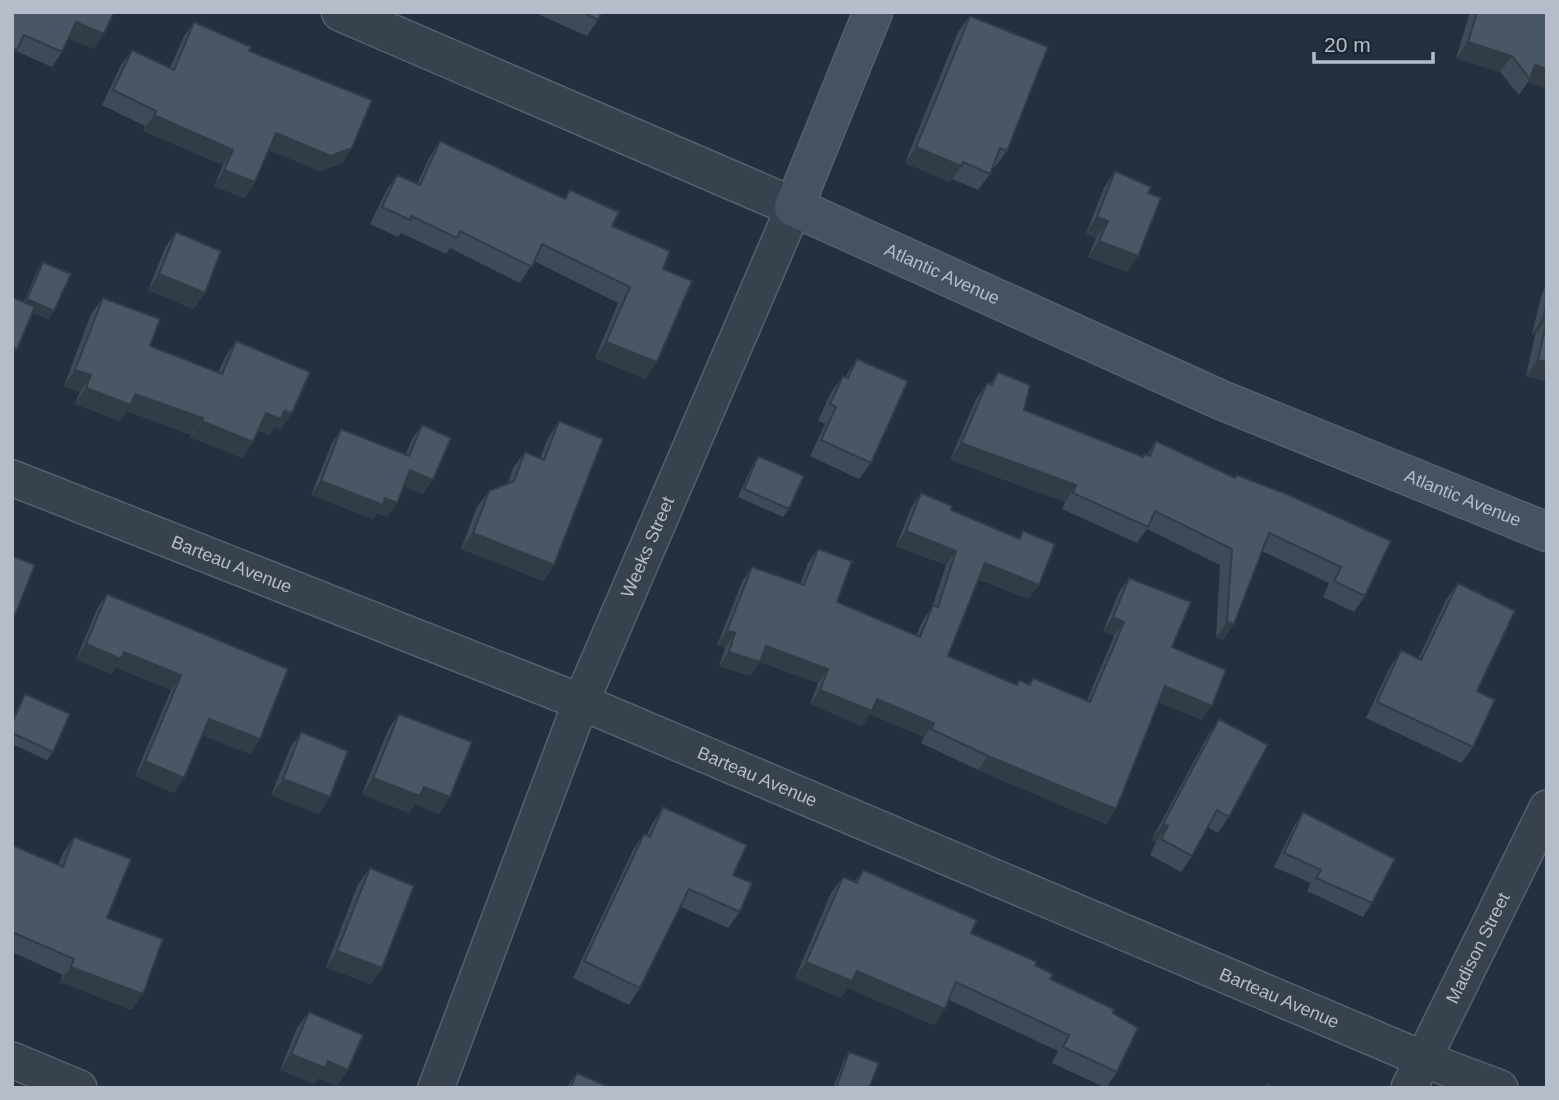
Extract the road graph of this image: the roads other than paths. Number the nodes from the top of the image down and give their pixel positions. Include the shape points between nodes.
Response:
1 (341, 12) edge
2 (873, 12) edge
3 (794, 207) junction
4 (12, 478) edge
5 (1547, 532) edge
6 (581, 702) junction
7 (1547, 808) edge
8 (12, 1060) edge
9 (1416, 1073) edge
10 (79, 1088) edge
11 (436, 1088) edge
12 (1500, 1088) edge

1 - 3 street, Atlantic Avenue
2 - 3 main road, Weeks Street
3 - 5 main road, Atlantic Avenue via 1221,400
3 - 6 street, Weeks Street
4 - 6 street, Barteau Avenue
6 - 9 street, Barteau Avenue
6 - 11 street, Weeks Street
7 - 9 street, Madison Street
8 - 10 street
9 - 12 street, Barteau Avenue

